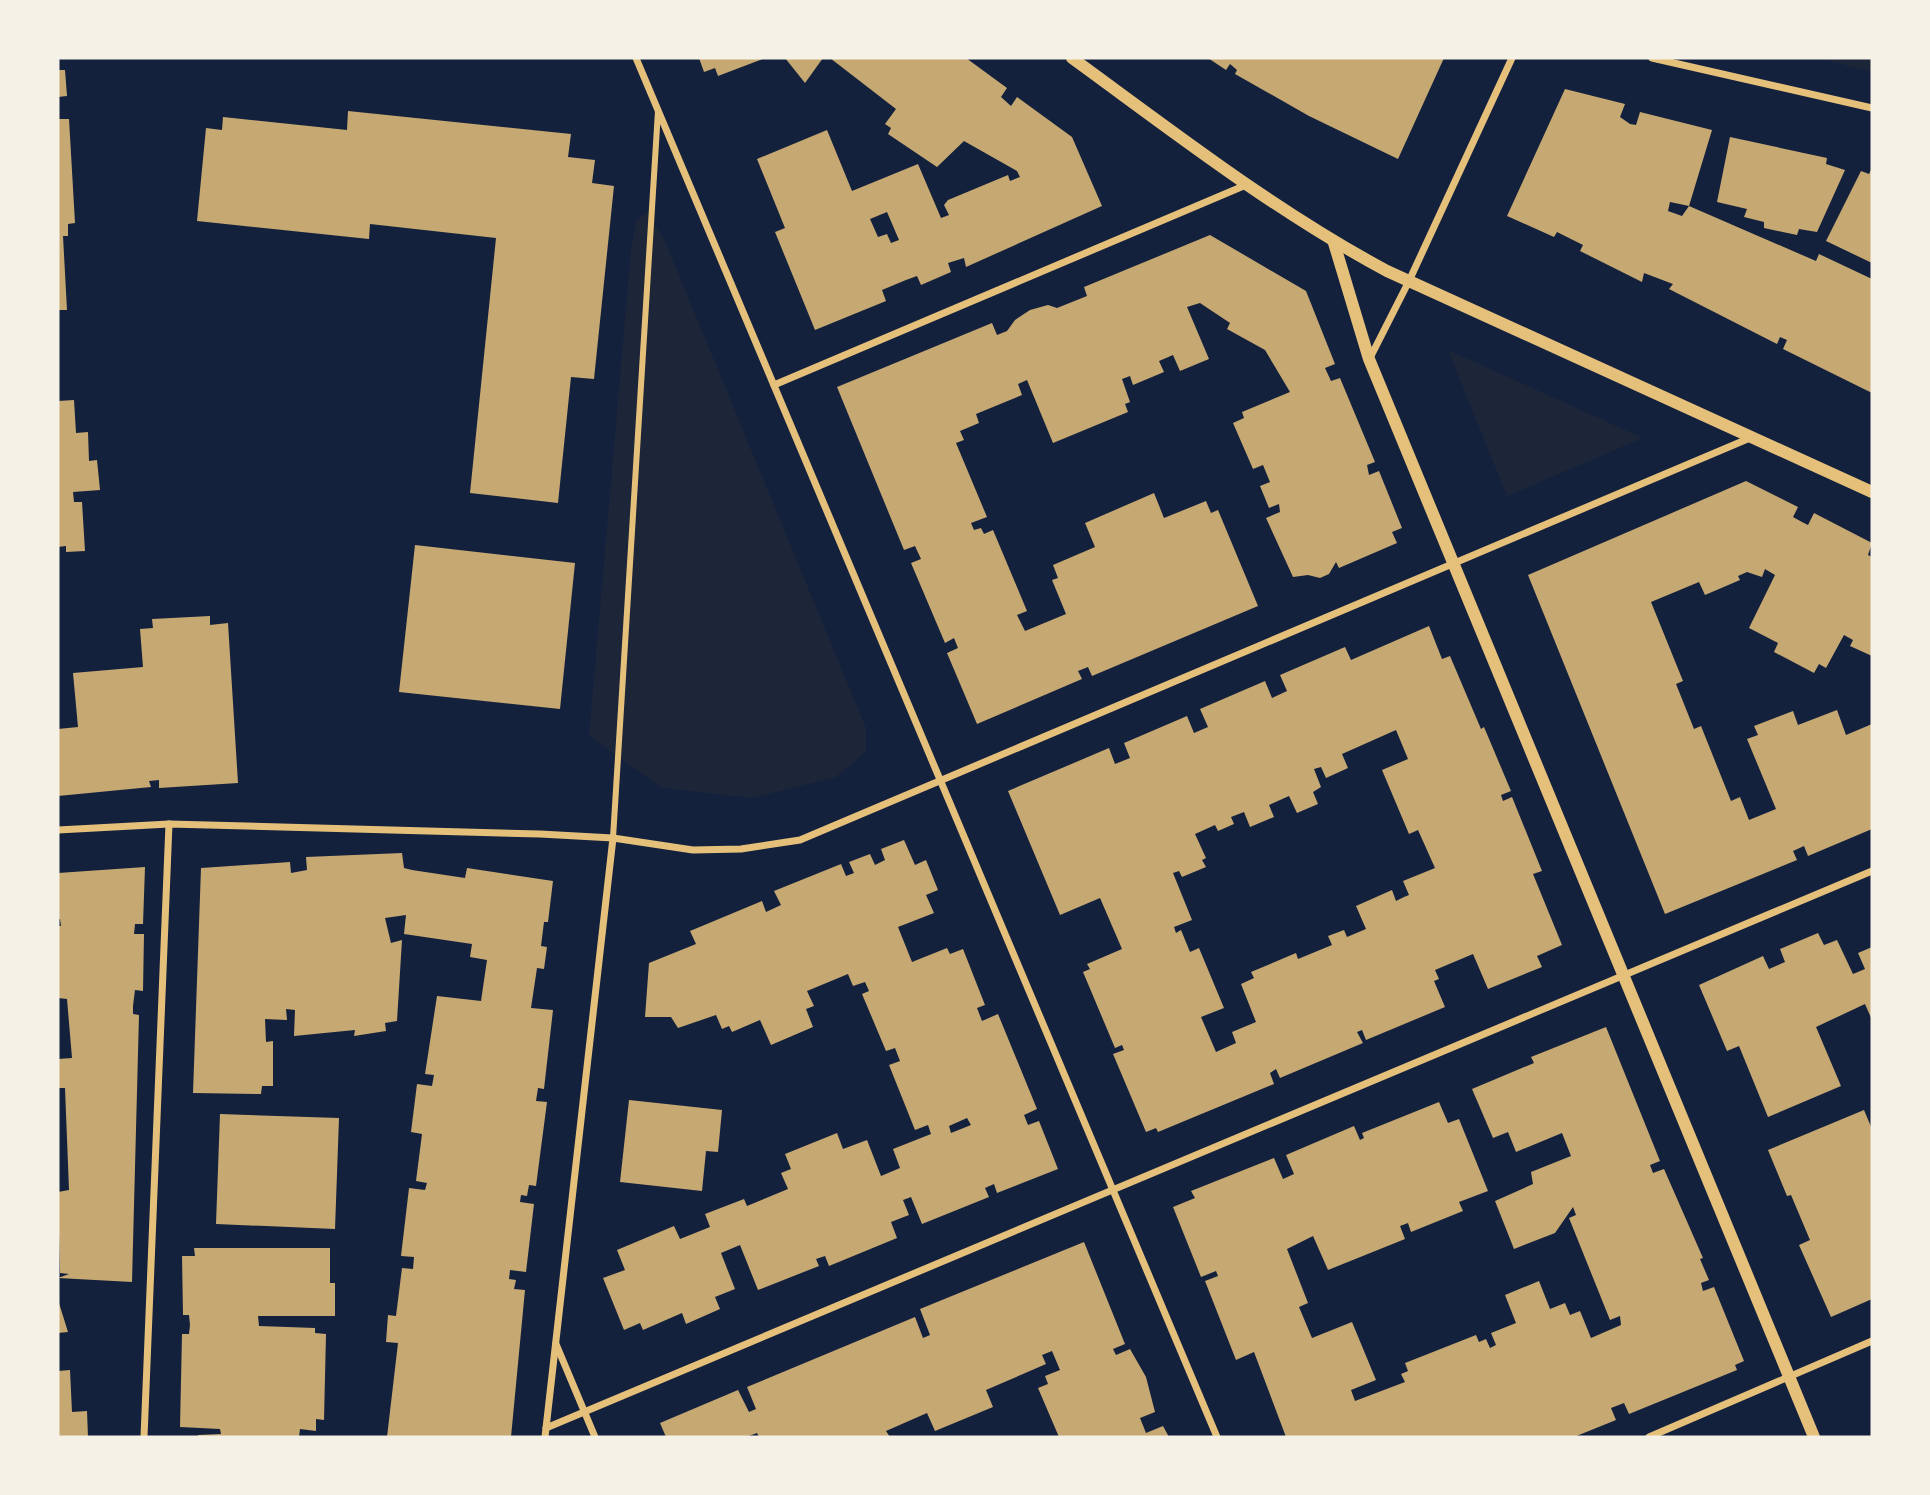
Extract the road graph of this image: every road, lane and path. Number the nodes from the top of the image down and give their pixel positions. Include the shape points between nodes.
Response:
1 (636, 58) edge
2 (1072, 58) edge
3 (1512, 58) edge
4 (1652, 58) edge
5 (1872, 108) edge
6 (658, 111) junction
7 (1246, 185) junction
8 (1334, 243) junction
9 (1409, 281) junction
10 (1369, 359) junction
11 (774, 385) junction
12 (1750, 438) junction
13 (1872, 492) edge
14 (1454, 565) junction
15 (940, 780) junction
16 (169, 824) junction
17 (58, 830) edge
18 (613, 838) junction
19 (1872, 871) edge
20 (1623, 976) junction
21 (1113, 1190) junction
22 (1872, 1341) edge
23 (556, 1343) junction
24 (1789, 1377) junction
25 (584, 1412) junction
26 (546, 1428) junction
27 (144, 1437) edge
28 (545, 1437) edge
29 (595, 1437) edge
30 (1217, 1437) edge
31 (1649, 1437) edge
32 (1814, 1437) edge

1 - 6 street
2 - 7 street
3 - 9 street
4 - 5 street
6 - 11 street
6 - 18 street
7 - 8 street
7 - 11 street
8 - 9 street
8 - 10 street
9 - 10 street
9 - 12 street
10 - 14 street
11 - 15 street
12 - 13 street
12 - 14 street
14 - 15 street
14 - 20 street
15 - 18 street via 800,840 693,850
15 - 21 street
16 - 17 street
16 - 18 street
16 - 27 street
18 - 23 street
19 - 20 street
20 - 21 street
20 - 24 street
21 - 25 street
21 - 30 street
22 - 24 street
23 - 25 street
23 - 26 street
24 - 31 street
24 - 32 street
25 - 26 street
25 - 29 street
26 - 28 street

